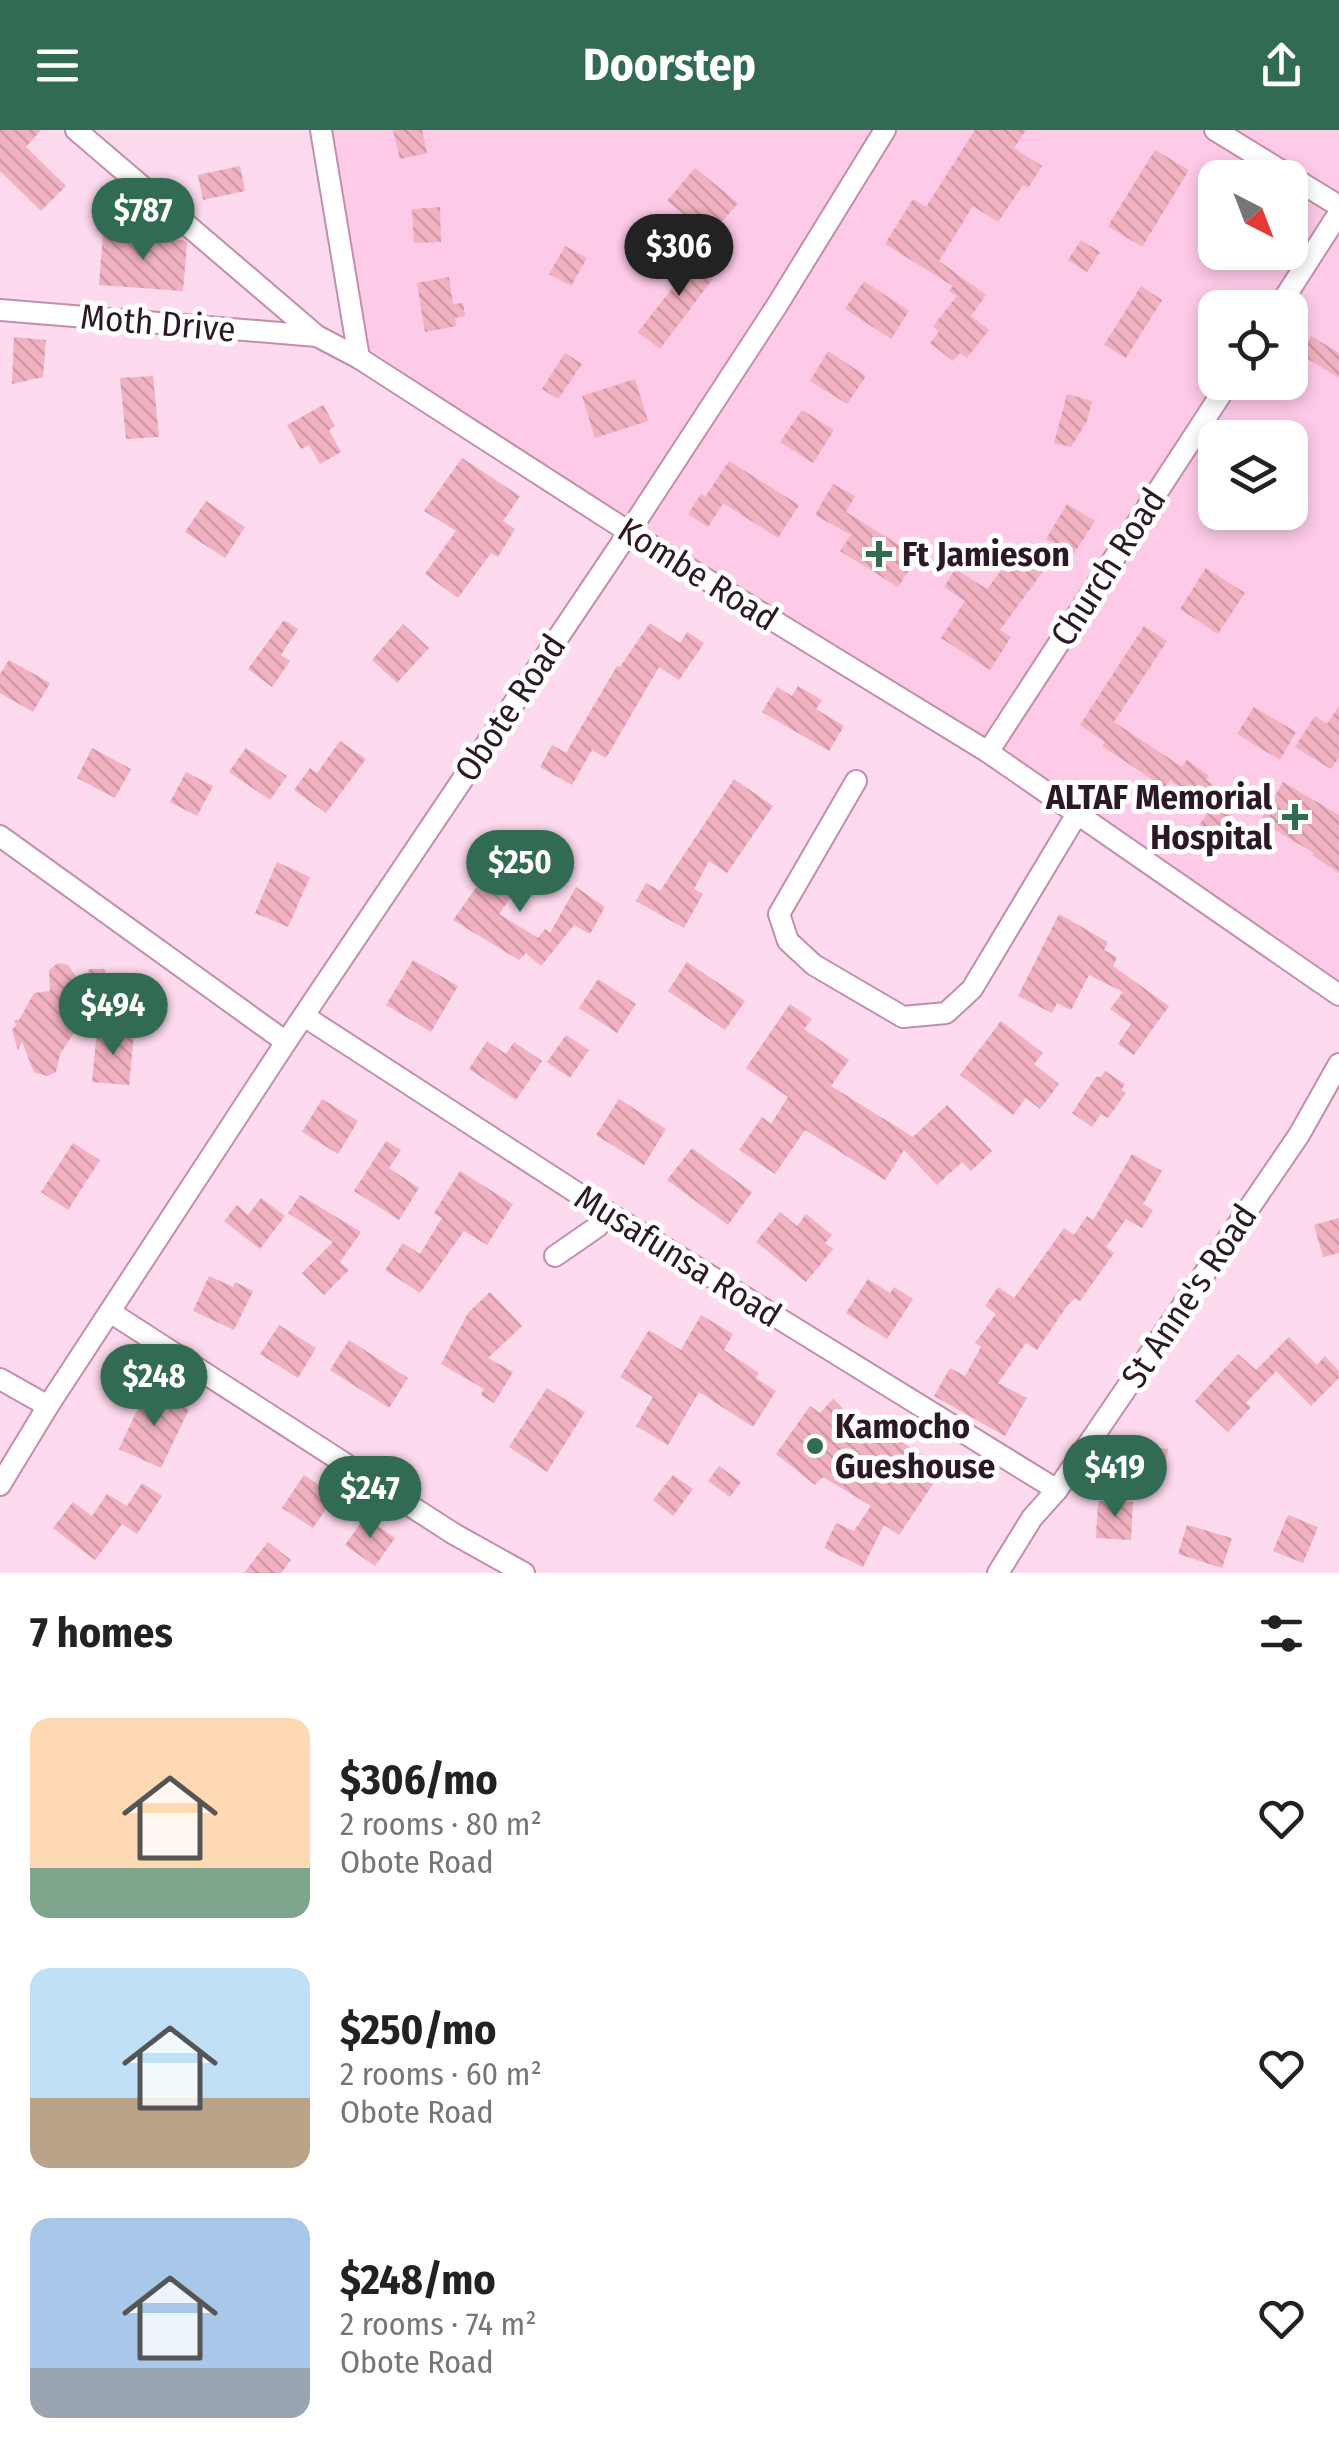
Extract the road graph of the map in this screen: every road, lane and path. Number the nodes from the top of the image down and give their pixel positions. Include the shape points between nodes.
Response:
1 (76, 130) edge
2 (321, 130) edge
3 (1215, 130) edge
4 (883, 131) edge
5 (1339, 210) edge
6 (1289, 290) edge
7 (0, 310) edge
8 (317, 336) junction
9 (358, 358) junction
10 (1217, 400) edge
11 (629, 532) junction
12 (988, 752) junction
13 (856, 781) dead end
14 (1077, 814) junction
15 (0, 836) edge
16 (1339, 995) edge
17 (304, 1016) junction
18 (286, 1042) junction
19 (1339, 1064) edge
20 (608, 1213) junction
21 (555, 1256) dead end
22 (110, 1312) junction
23 (0, 1380) edge
24 (48, 1406) junction
25 (0, 1485) edge
26 (1056, 1490) junction
27 (524, 1573) edge
28 (998, 1573) edge

1 - 8 street, Kombe Road
2 - 9 street
3 - 5 street
4 - 11 street, Obote Road
5 - 6 street
7 - 8 street, Moth Drive
8 - 9 street, Kombe Road
9 - 11 street, Kombe Road
10 - 12 street, Church Road
11 - 12 street, Kombe Road
11 - 17 street, Obote Road
12 - 14 street, Kombe Road
13 - 14 street via 780,914 788,942 814,964 903,1017 946,1014 972,988
14 - 16 street, Kombe Road
15 - 18 street
17 - 18 street, Obote Road
17 - 20 street, Musafunsa Road
18 - 22 street, Obote Road
19 - 26 street, St Anne's Road via 1299,1134
20 - 21 street
20 - 26 street, Musafunsa Road
22 - 24 street, Obote Road
22 - 27 street
23 - 24 street
24 - 25 street, Obote Road
26 - 28 street, St Anne's Road

